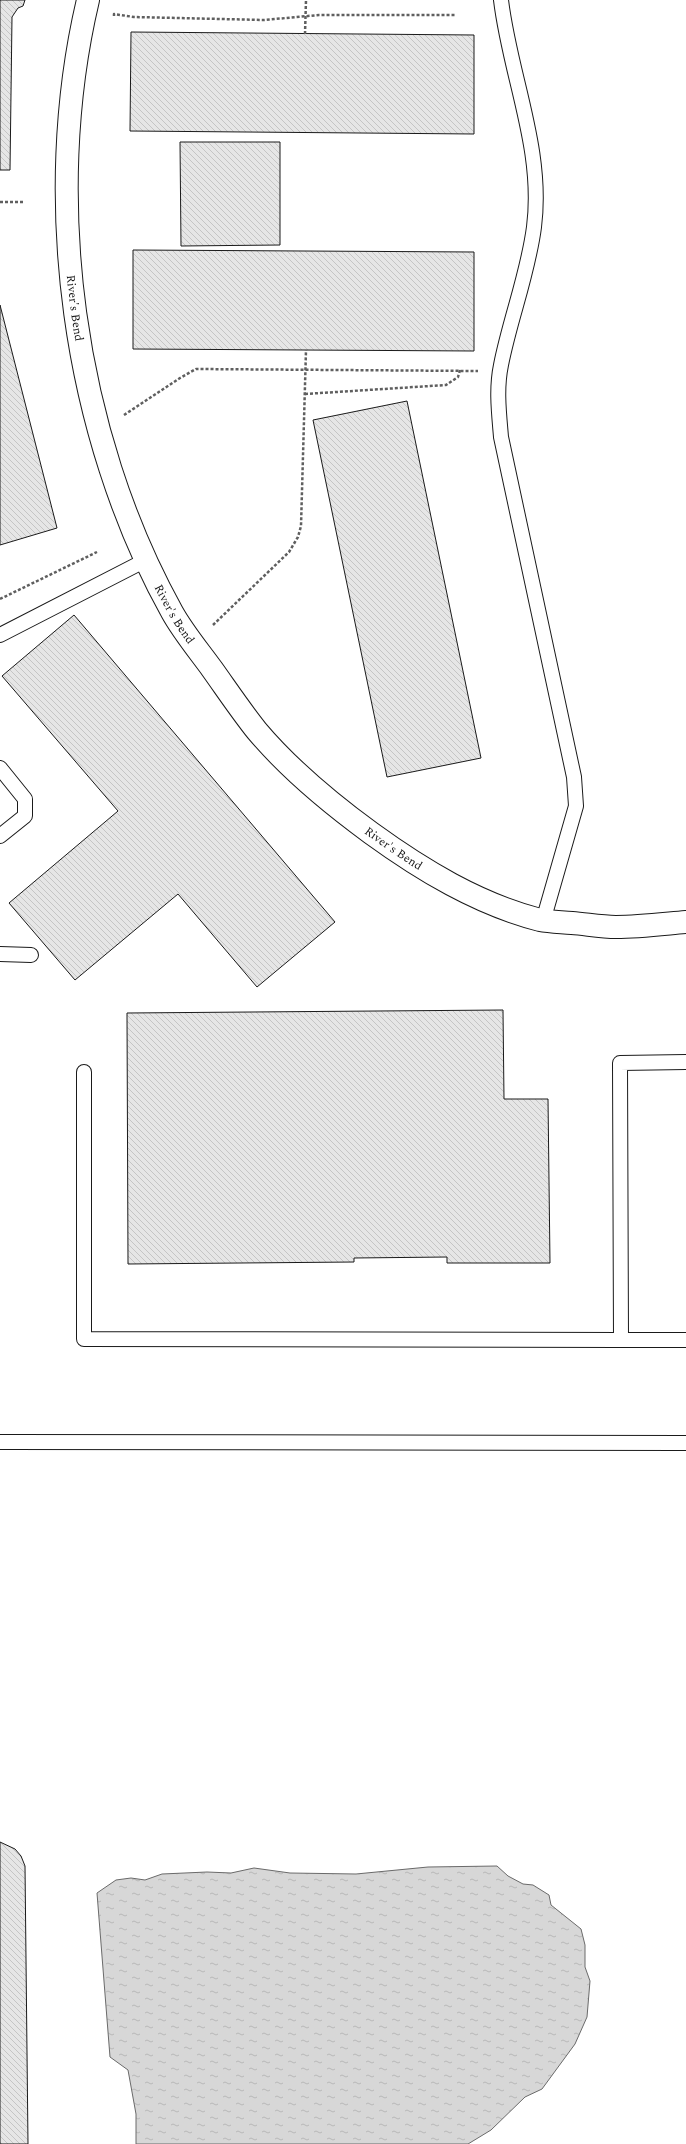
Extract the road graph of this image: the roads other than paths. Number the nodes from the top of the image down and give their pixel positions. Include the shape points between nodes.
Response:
1 (88, 0) edge
2 (501, 0) edge
3 (146, 560) junction
4 (0, 635) edge
5 (0, 768) edge
6 (0, 836) edge
7 (543, 921) junction
8 (686, 922) edge
9 (0, 954) edge
10 (32, 955) dead end
11 (686, 1062) edge
12 (84, 1072) dead end
13 (621, 1340) junction
14 (686, 1340) edge
15 (0, 1442) edge
16 (686, 1443) edge

1 - 3 street, River's Bend via 80,34 69,111 66,176 75,314 103,443 124,509
2 - 7 lane via 529,135 535,183 534,226 500,371 498,398 501,437 574,777 576,806
3 - 4 lane
3 - 7 street, River's Bend via 174,615 193,642 257,730 297,774 352,819 410,861 457,887 507,909
5 - 6 lane via 25,799 25,816
7 - 8 street, River's Bend via 615,927
9 - 10 lane
11 - 13 lane via 620,1064
12 - 13 lane via 84,1339
13 - 14 lane
15 - 16 lane

